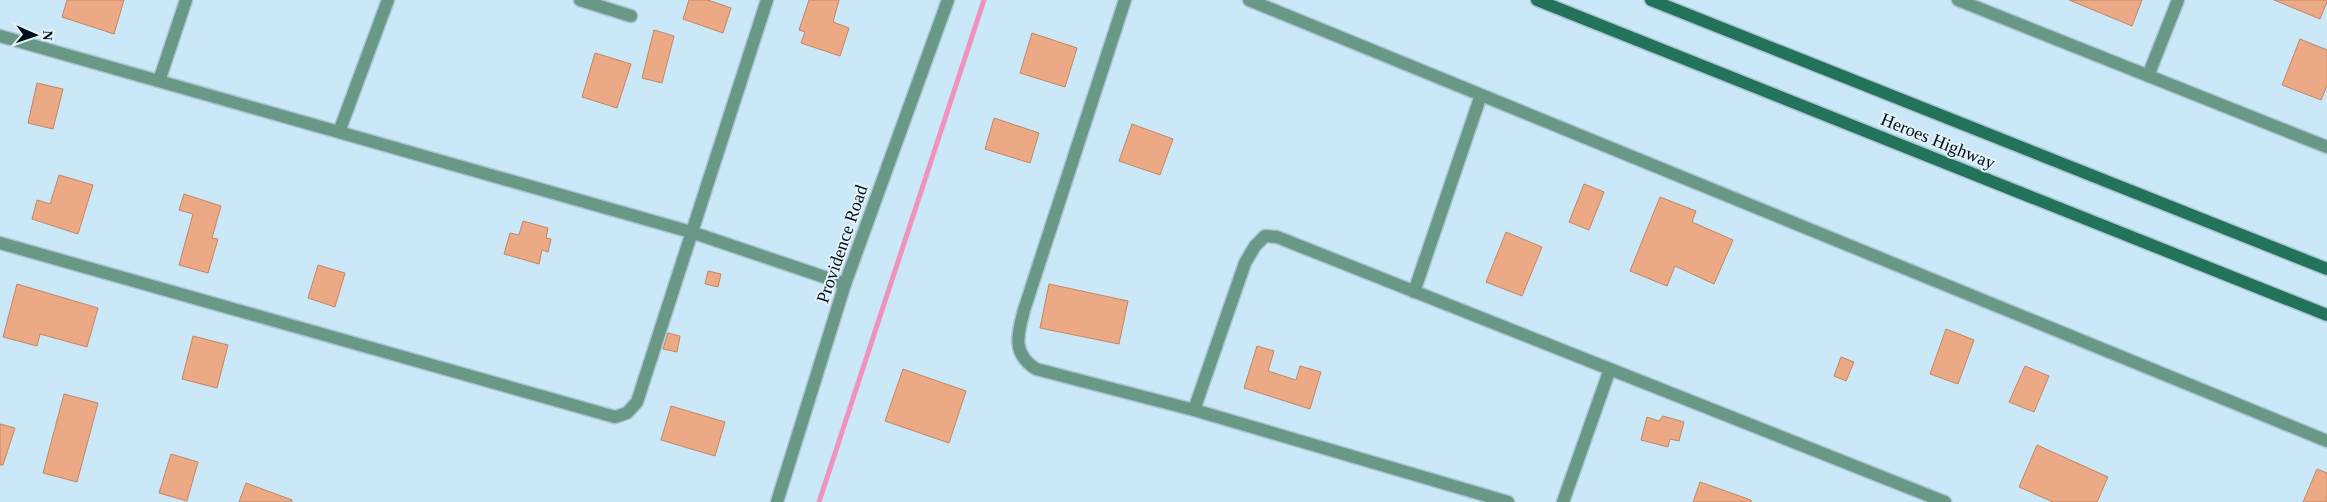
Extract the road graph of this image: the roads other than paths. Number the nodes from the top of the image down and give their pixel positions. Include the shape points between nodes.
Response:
1 (186, 0) edge
2 (388, 0) edge
3 (580, 0) edge
4 (766, 0) edge
5 (948, 0) edge
6 (1124, 0) edge
7 (1249, 0) edge
8 (1537, 0) edge
9 (1651, 0) edge
10 (1958, 0) edge
11 (2178, 0) edge
12 (631, 16) dead end
13 (0, 36) edge
14 (2148, 76) junction
15 (159, 81) junction
16 (1481, 95) junction
17 (339, 132) junction
18 (2327, 147) edge
19 (691, 232) junction
20 (0, 243) edge
21 (2327, 269) edge
22 (845, 284) junction
23 (1414, 292) junction
24 (2327, 315) edge
25 (1610, 369) junction
26 (1194, 410) junction
27 (2327, 441) edge
28 (777, 502) edge
29 (1508, 502) edge
30 (1563, 502) edge
31 (1945, 502) edge

1 - 15 street
2 - 17 street
3 - 12 street
4 - 19 street
5 - 22 street, Providence Road
6 - 26 street via 1024,310 1017,341 1027,363 1036,369
7 - 16 street
8 - 24 main road, Heroes Highway
9 - 21 main road, Heroes Highway
10 - 14 street
11 - 14 street
13 - 15 street
14 - 18 street
15 - 17 street
16 - 23 street
16 - 27 street
17 - 19 street
19 - 20 street via 637,402 627,413 615,417
19 - 22 street
22 - 28 street, Providence Road
23 - 25 street
23 - 26 street via 1277,237 1265,236 1245,263
25 - 30 street
25 - 31 street
26 - 29 street

